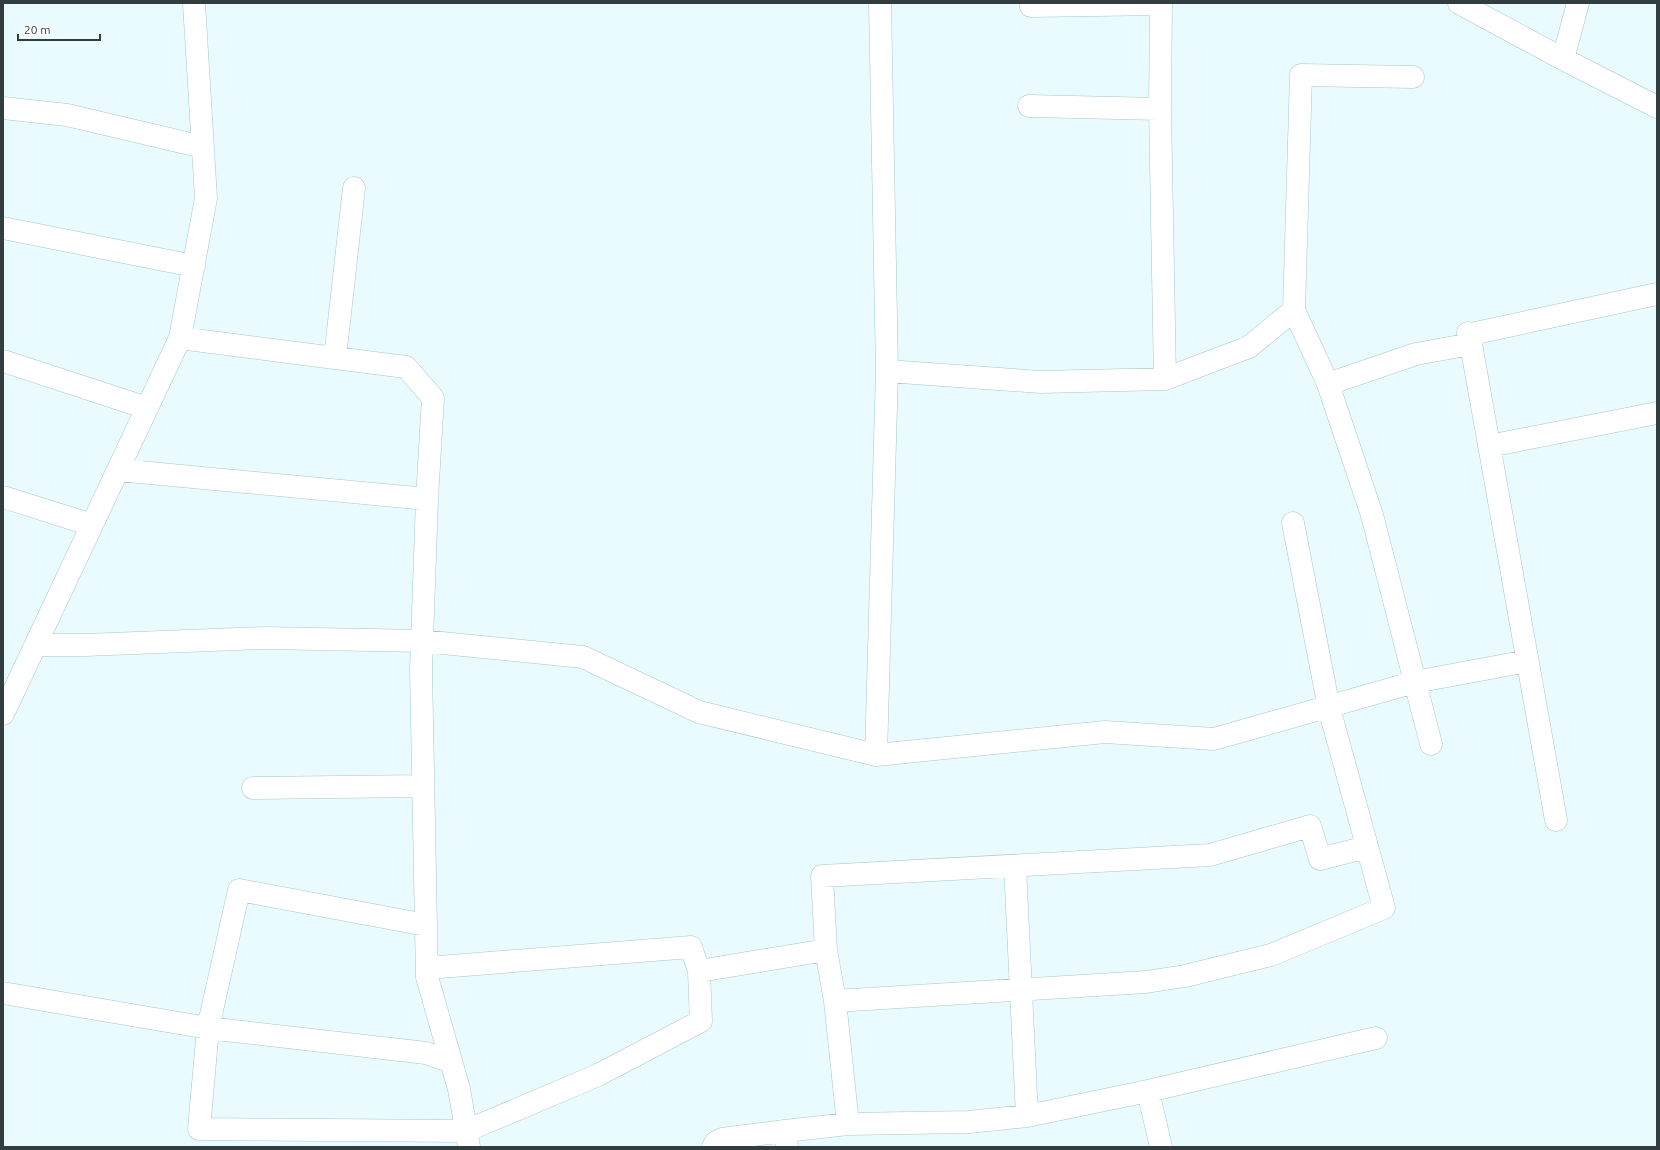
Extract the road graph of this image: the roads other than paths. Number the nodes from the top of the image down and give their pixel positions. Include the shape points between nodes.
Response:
1 (194, 3) edge
2 (880, 3) edge
3 (1161, 3) edge
4 (1459, 3) edge
5 (1578, 3) edge
6 (1031, 6) dead end
7 (1563, 59) junction
8 (1413, 77) dead end
9 (1029, 106) dead end
10 (1657, 106) edge
11 (3, 108) edge
12 (1160, 109) junction
13 (203, 147) junction
14 (354, 188) dead end
15 (3, 228) edge
16 (194, 266) junction
17 (1657, 294) edge
18 (1294, 310) junction
19 (1468, 334) dead end
20 (180, 338) junction
21 (336, 358) junction
22 (3, 361) edge
23 (888, 371) junction
24 (1165, 379) junction
25 (1328, 384) junction
26 (147, 408) junction
27 (1656, 417) edge
28 (1489, 446) junction
29 (118, 470) junction
30 (3, 497) edge
31 (427, 499) junction
32 (1293, 523) dead end
33 (92, 525) junction
34 (422, 641) junction
35 (36, 645) junction
36 (1528, 661) junction
37 (1415, 682) junction
38 (1329, 708) junction
39 (3, 714) edge
40 (1431, 744) dead end
41 (876, 755) junction
42 (423, 786) junction
43 (253, 788) dead end
44 (1556, 820) dead end
45 (1367, 847) junction
46 (1015, 866) junction
47 (426, 925) junction
48 (826, 950) junction
49 (426, 968) junction
50 (698, 971) junction
51 (1021, 989) junction
52 (3, 993) edge
53 (835, 1001) junction
54 (208, 1028) junction
55 (1376, 1038) dead end
56 (451, 1062) junction
57 (1148, 1091) junction
58 (1027, 1116) junction
59 (848, 1124) junction
60 (468, 1139) edge
61 (786, 1139) edge
62 (713, 1147) edge
63 (1161, 1147) edge

1 - 13 street
2 - 23 street
3 - 6 street
3 - 12 street
4 - 7 street
5 - 7 street
7 - 10 street
8 - 18 street via 1301,75
9 - 12 street
11 - 13 street via 67,115
12 - 24 street
13 - 16 street via 206,198
14 - 21 street
15 - 16 street
16 - 20 street
17 - 19 street
18 - 24 street via 1249,347
18 - 25 street
20 - 21 street
20 - 26 street
21 - 31 street via 406,367 433,398
22 - 26 street
23 - 24 street via 1041,382
23 - 41 street
25 - 28 street via 1416,354 1471,344
25 - 37 street via 1372,515
26 - 29 street
27 - 28 street
28 - 36 street
29 - 31 street
29 - 33 street
30 - 33 street
31 - 34 street
32 - 38 street
33 - 35 street
34 - 35 street via 265,638
34 - 41 street via 583,657 699,712
34 - 42 street
35 - 39 street
36 - 37 street
36 - 44 street
37 - 38 street
37 - 40 street
38 - 41 street via 1214,739 1105,732
38 - 45 street
42 - 43 street
42 - 47 street
45 - 46 street via 1320,859 1310,826 1210,855
45 - 51 street via 1384,908 1292,946 1186,976 1146,982
46 - 48 street via 822,876
46 - 51 street
47 - 49 street
47 - 54 street via 239,890
48 - 50 street
48 - 53 street
49 - 50 street via 691,947
49 - 56 street
50 - 60 street via 701,1021
51 - 53 street
51 - 58 street
52 - 54 street
53 - 59 street
54 - 56 street via 426,1053
54 - 60 street via 199,1129
55 - 57 street
56 - 60 street
57 - 58 street
57 - 63 street
58 - 59 street via 969,1122
59 - 61 street
61 - 62 street via 722,1139

